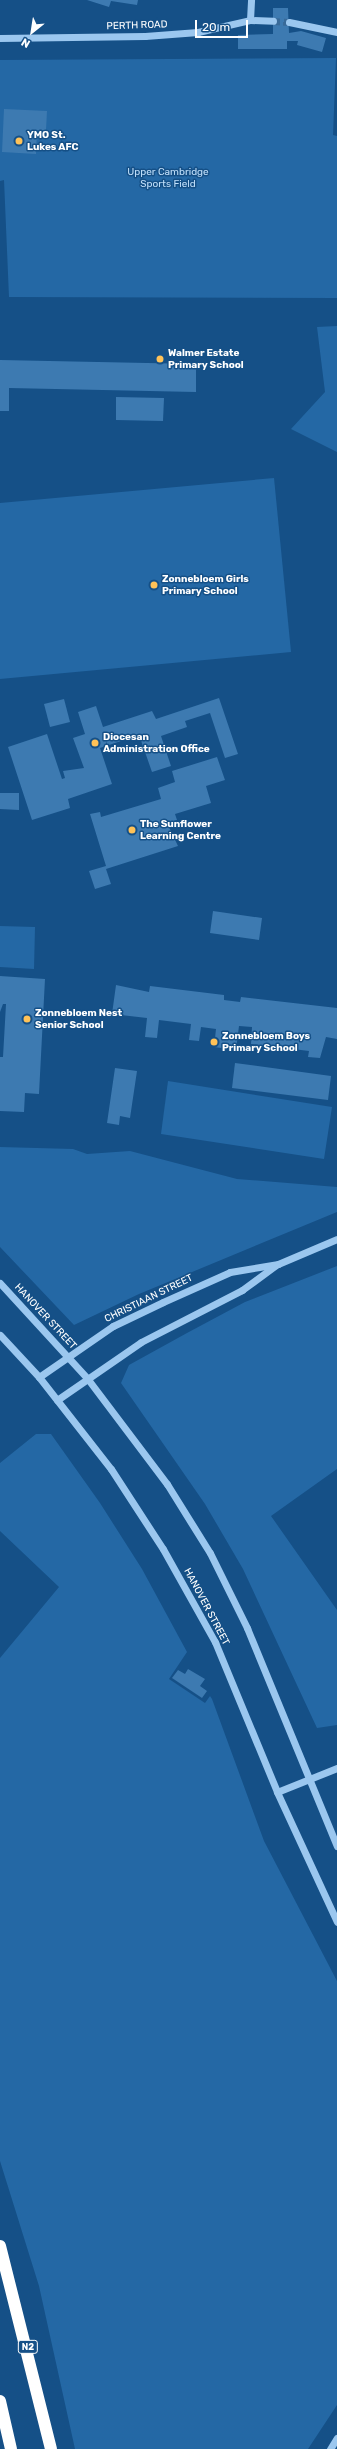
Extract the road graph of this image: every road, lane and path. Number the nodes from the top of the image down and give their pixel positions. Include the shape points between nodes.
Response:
1 (251, 0) edge
2 (250, 20) junction
3 (273, 21) tunnel mouth
4 (289, 22) tunnel mouth
5 (337, 32) edge
6 (0, 38) edge
7 (337, 1239) edge
8 (278, 1264) junction
9 (0, 1283) edge
10 (0, 1335) edge
11 (67, 1355) junction
12 (39, 1377) junction
13 (88, 1378) junction
14 (57, 1400) junction
15 (337, 1768) edge
16 (311, 1779) junction
17 (277, 1792) junction
18 (337, 1846) edge
19 (337, 1922) edge
20 (0, 2246) edge
21 (0, 2401) edge
22 (337, 2438) edge
23 (11, 2449) edge
24 (51, 2449) edge
25 (330, 2449) edge

1 - 2 street
2 - 3 street, PERTH ROAD
2 - 6 street, PERTH ROAD via 198,32 145,36
4 - 5 street
7 - 8 street, CHRISTIAAN STREET
8 - 11 street, CHRISTIAAN STREET via 230,1272 114,1326
8 - 13 street, CHRISTIAAN STREET via 242,1290 141,1342
9 - 11 street, HANOVER STREET
10 - 12 street, HANOVER STREET
11 - 12 street, CHRISTIAAN STREET
11 - 13 street, HANOVER STREET
12 - 14 street, HANOVER STREET
13 - 14 street, CHRISTIAAN STREET
13 - 16 street, HANOVER STREET via 167,1484 210,1553 247,1628
14 - 17 street, HANOVER STREET via 111,1469 163,1549 215,1642
15 - 16 street
16 - 17 street
16 - 18 street, HANOVER STREET
17 - 19 street, HANOVER STREET
20 - 24 highway, N2
21 - 23 highway
22 - 25 street

